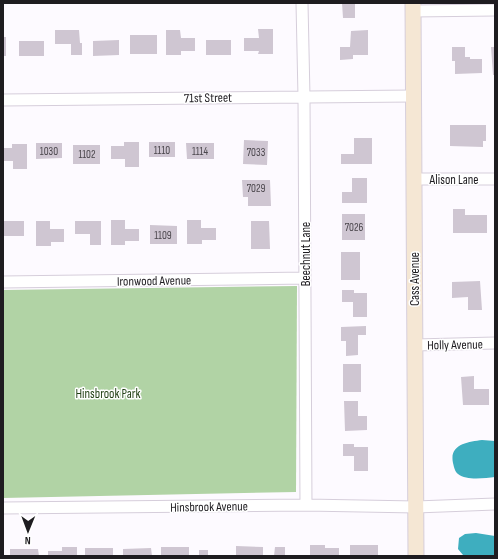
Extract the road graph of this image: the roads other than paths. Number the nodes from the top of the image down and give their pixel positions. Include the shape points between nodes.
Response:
1 (302, 3) edge
2 (413, 7) edge
3 (495, 10) edge
4 (413, 96) junction
5 (304, 97) junction
6 (3, 100) edge
7 (414, 179) junction
8 (495, 179) edge
9 (305, 278) junction
10 (3, 282) edge
11 (495, 344) edge
12 (415, 345) junction
13 (495, 504) edge
14 (306, 505) junction
15 (416, 507) junction
16 (3, 508) edge
17 (416, 556) edge

1 - 5 street, Beechnut Lane
2 - 3 street
2 - 4 main road, Cass Avenue
4 - 5 street, 71st Street
4 - 7 main road, Cass Avenue
5 - 6 street, 71st Street
5 - 9 street, Beechnut Lane
7 - 8 street, Alison Lane
7 - 12 main road, Cass Avenue
9 - 10 street, Ironwood Avenue
9 - 14 street, Beechnut Lane
11 - 12 street, Holly Avenue
12 - 15 main road, Cass Avenue
13 - 15 street, Hinsbrook Avenue
14 - 15 street, Hinsbrook Avenue
14 - 16 street, Hinsbrook Avenue
15 - 17 main road, Cass Avenue

